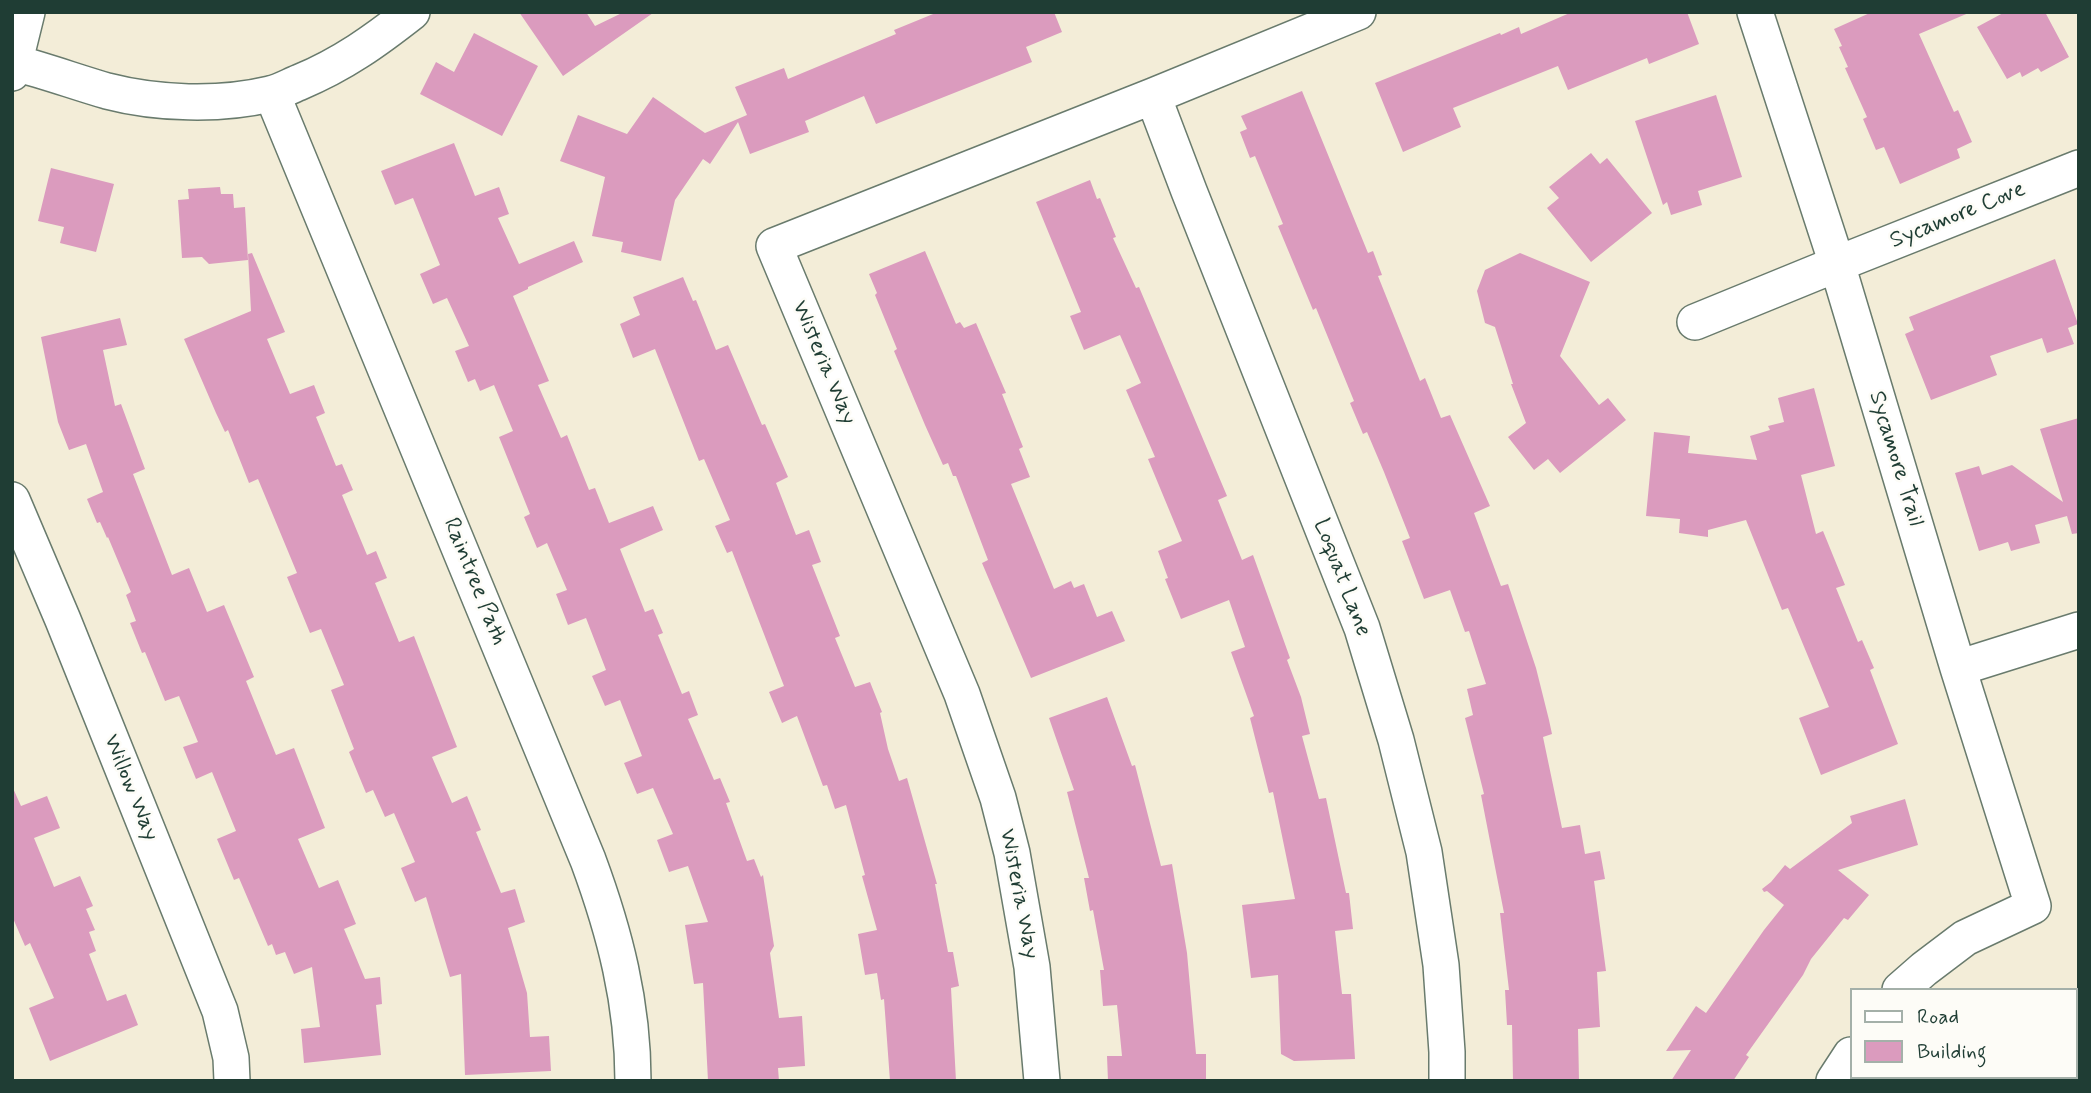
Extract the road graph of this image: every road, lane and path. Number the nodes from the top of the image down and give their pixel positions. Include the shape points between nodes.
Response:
1 (27, 12) edge
2 (412, 12) edge
3 (1358, 12) edge
4 (1755, 12) edge
5 (14, 68) edge
6 (272, 94) junction
7 (1153, 96) junction
8 (2079, 168) edge
9 (1837, 264) junction
10 (1695, 322) dead end
11 (12, 500) edge
12 (2079, 630) edge
13 (1958, 668) junction
14 (1902, 988) edge
15 (1850, 1057) edge
16 (232, 1081) edge
17 (633, 1081) edge
18 (1042, 1081) edge
19 (1447, 1081) edge
20 (1834, 1081) edge

1 - 5 street
2 - 6 street via 369,46
3 - 7 street, Wisteria Way
4 - 9 street, Sycamore Trail
5 - 6 street via 162,100 190,102
6 - 17 street, Raintree Path via 604,902 622,967
7 - 18 street, Wisteria Way via 774,246 962,694 998,798 1032,967
7 - 19 street, Loquat Lane via 1362,628 1396,740 1424,852 1434,915
8 - 9 street, Sycamore Cove
9 - 10 street, Sycamore Cove
9 - 13 street, Sycamore Trail
11 - 16 street, Willow Way via 220,1011
12 - 13 street
13 - 14 street, Sycamore Trail via 2033,906 1965,939
15 - 20 street

